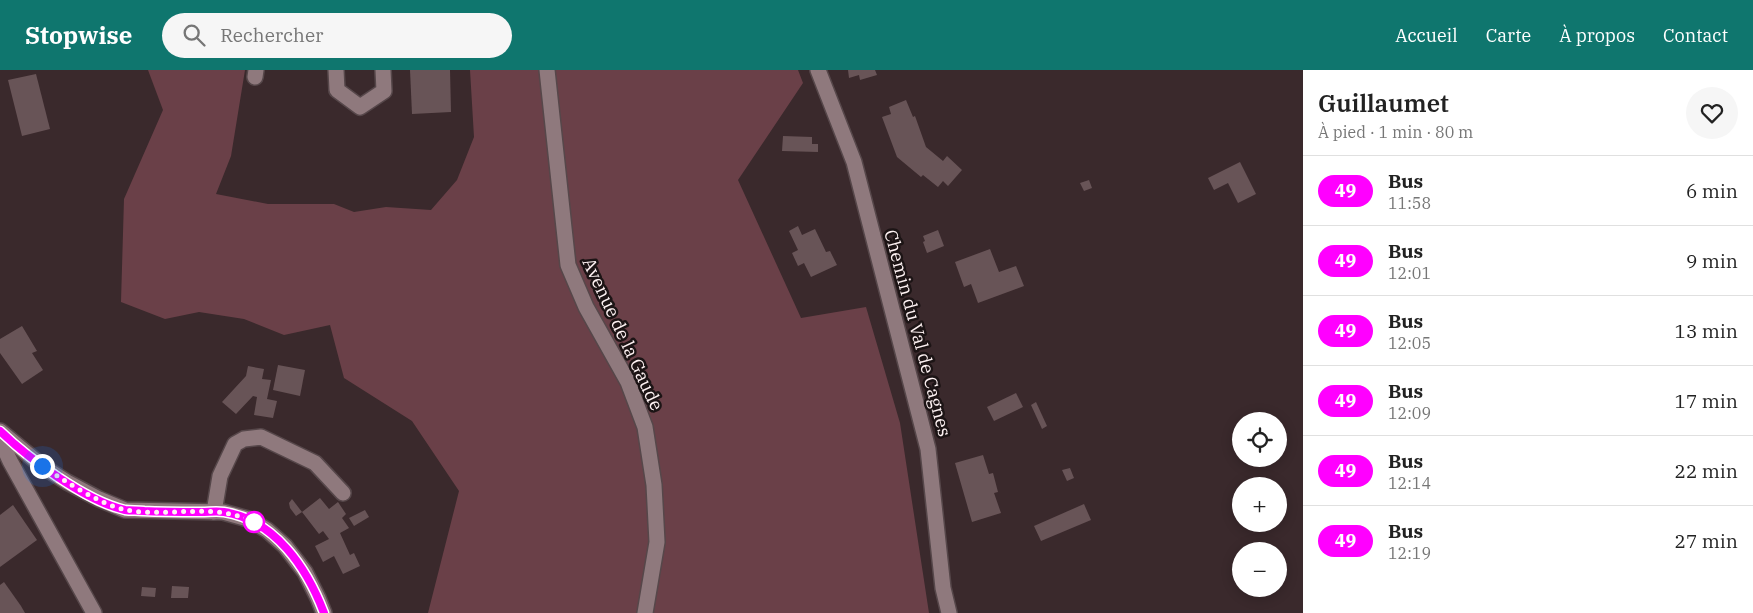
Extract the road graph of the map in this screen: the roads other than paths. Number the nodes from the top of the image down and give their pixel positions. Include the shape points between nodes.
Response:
1 (336, 70) edge
2 (383, 70) edge
3 (547, 70) edge
4 (818, 70) edge
5 (4, 435) edge
6 (343, 493) dead end
7 (214, 512) junction
8 (94, 613) edge
9 (324, 613) edge
10 (645, 613) edge
11 (950, 613) edge

1 - 2 street via 337,90 360,107 384,91
3 - 10 street, Avenue de la Gaude via 568,265 586,307 628,382 644,427 654,485 657,542
4 - 11 street, Chemin du Val de Cagnes via 854,162 928,449 943,588
5 - 7 street via 67,482 125,510
5 - 8 street via 3,446 10,461
6 - 7 street via 315,463 261,437 244,439 235,444 220,476
7 - 9 street via 248,519 285,546 305,572

